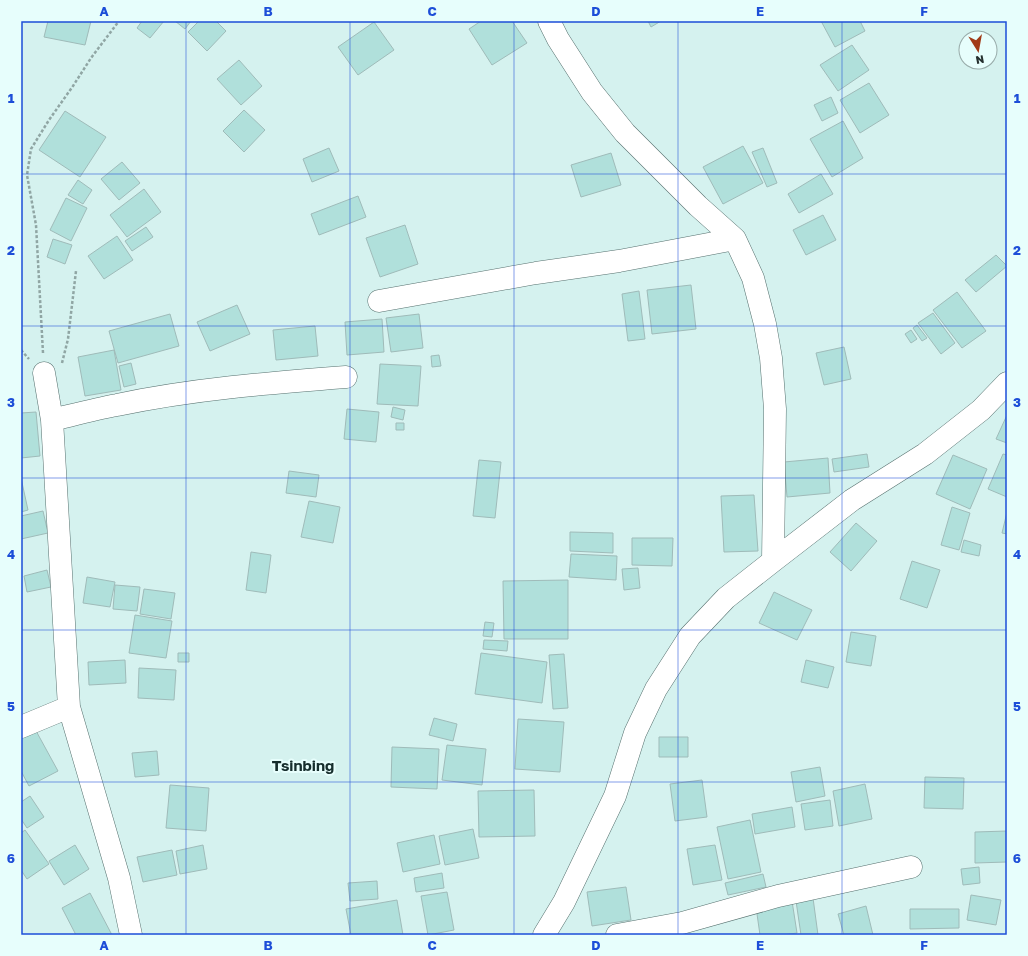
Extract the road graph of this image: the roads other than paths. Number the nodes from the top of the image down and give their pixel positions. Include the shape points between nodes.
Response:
1 (549, 21) edge
2 (735, 239) junction
3 (379, 301) dead end
4 (52, 371) road end
5 (346, 377) dead end
6 (1007, 383) edge
7 (52, 420) junction
8 (773, 561) junction
9 (69, 707) junction
10 (21, 727) edge
11 (912, 868) dead end
12 (131, 935) edge
13 (544, 935) edge
14 (617, 935) edge

1 - 2 street via 592,92 626,133 698,206
2 - 3 street
2 - 8 street via 753,278 771,358 775,409
4 - 7 street
5 - 7 street via 190,392
6 - 8 street via 981,410 925,454 852,500
7 - 9 street
8 - 13 street via 726,598 690,636 656,689 635,733 615,796 564,902
9 - 10 street
9 - 12 street via 119,878
11 - 14 street via 778,896 682,923

